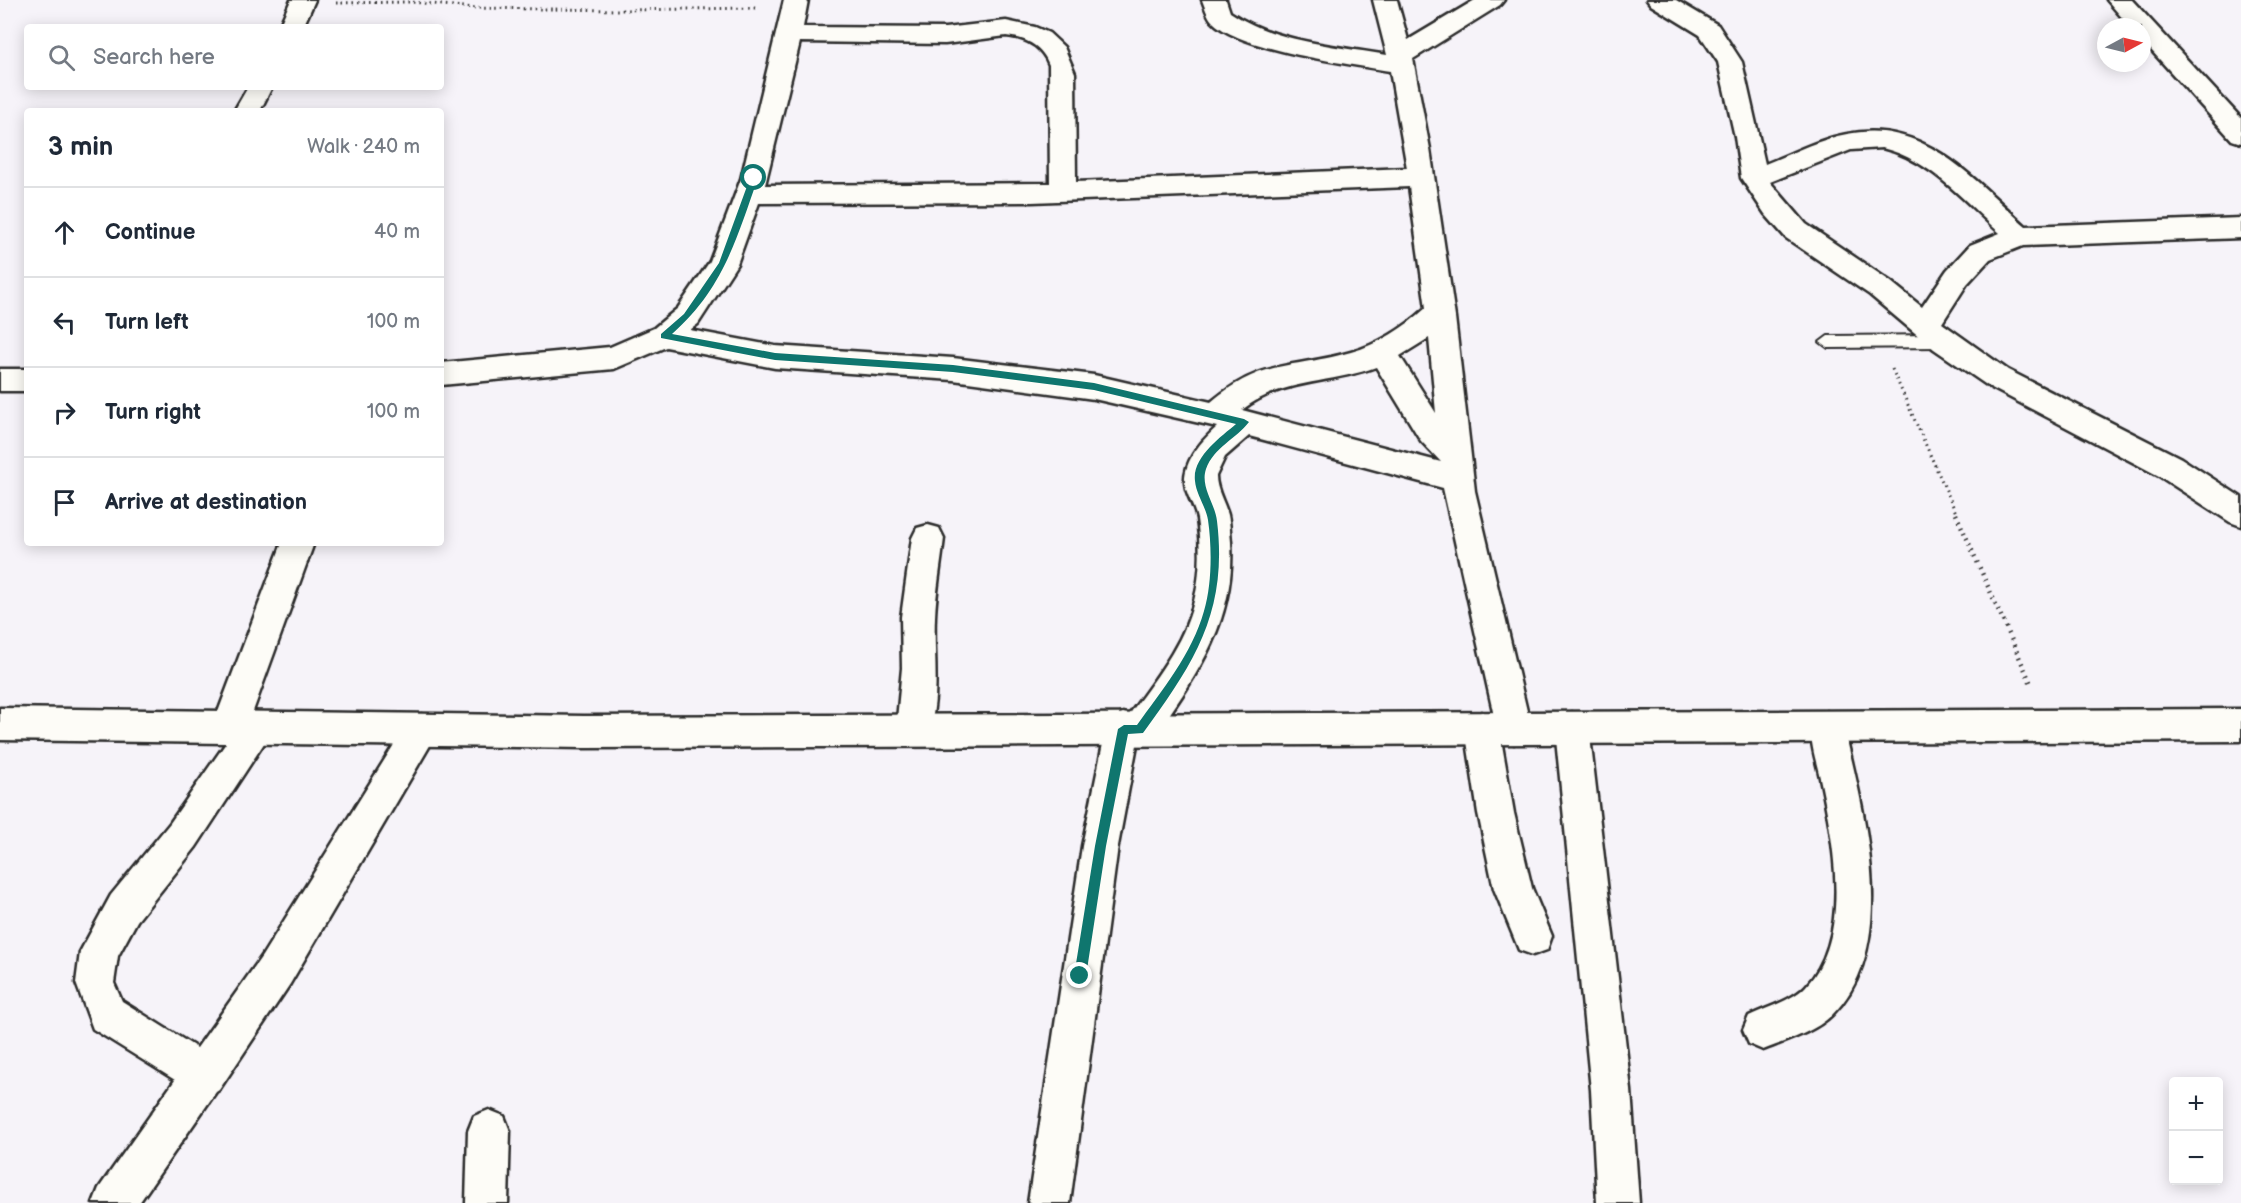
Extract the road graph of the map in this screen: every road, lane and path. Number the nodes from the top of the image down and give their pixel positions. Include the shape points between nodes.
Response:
1 (1214, 0) edge
2 (1385, 0) edge
3 (1492, 0) edge
4 (2119, 0) edge
5 (302, 2) edge
6 (1668, 2) edge
7 (795, 3) edge
8 (292, 24) edge
9 (789, 35) junction
10 (1401, 60) junction
11 (258, 90) edge
12 (250, 108) edge
13 (2241, 134) edge
14 (1421, 177) junction
15 (1754, 178) junction
16 (1063, 192) junction
17 (748, 194) junction
18 (2241, 228) edge
19 (2020, 236) junction
20 (1440, 312) junction
21 (1935, 333) junction
22 (664, 336) junction
23 (1880, 341) junction
24 (1828, 342) dead end
25 (1382, 352) junction
26 (444, 374) edge
27 (0, 380) edge
28 (24, 380) edge
29 (1230, 418) junction
30 (1457, 467) junction
31 (2241, 513) edge
32 (928, 538) dead end
33 (297, 546) edge
34 (0, 724) edge
35 (2241, 725) edge
36 (2050, 726) junction
37 (1827, 727) junction
38 (243, 728) junction
39 (1498, 728) junction
40 (1572, 728) junction
41 (422, 730) junction
42 (913, 730) junction
43 (1131, 730) junction
44 (1533, 936) dead end
45 (1763, 1030) dead end
46 (205, 1076) junction
47 (489, 1131) dead end
48 (114, 1203) edge
49 (487, 1203) edge
50 (1048, 1203) edge
51 (1618, 1203) edge

1 - 10 street via 1222,17 1245,31 1294,44
2 - 10 street
3 - 10 street
4 - 13 street
5 - 7 path via 620,10
5 - 8 street
6 - 15 street via 1709,30 1730,62
7 - 9 street
9 - 16 street via 946,36 1006,29 1038,37 1061,58
9 - 17 street
10 - 14 street
11 - 12 street
14 - 16 street
14 - 20 street
15 - 19 street via 1848,142 1882,139 1909,145 1936,161
15 - 21 street via 1796,231 1880,288
16 - 17 street
17 - 22 street via 723,264 687,316
18 - 19 street
19 - 21 street via 1980,252 1957,277
20 - 25 street via 1422,330
20 - 30 street
21 - 23 lane
21 - 31 street via 1998,378 2170,467
22 - 26 street via 614,358
22 - 29 street via 775,357 953,369 1094,387
23 - 24 lane
23 - 36 path
25 - 29 street via 1334,368 1291,373 1260,384 1235,398
25 - 30 street
27 - 28 street
29 - 30 street
29 - 43 street via 1202,467 1199,480 1213,519 1214,570 1209,610 1191,654
30 - 39 street
32 - 42 street via 918,617 919,668
33 - 38 street
34 - 38 street
35 - 36 street
36 - 37 street
37 - 40 street
37 - 45 street via 1852,844 1854,918 1839,974 1819,1002
38 - 41 street
38 - 46 street via 183,835 123,908 99,952 95,983 107,1015
39 - 40 street
39 - 43 street
39 - 44 street via 1513,889
40 - 51 street via 1611,1090
41 - 42 street
41 - 46 street via 276,970
42 - 43 street
43 - 50 street via 1098,858
46 - 48 street
47 - 49 street

